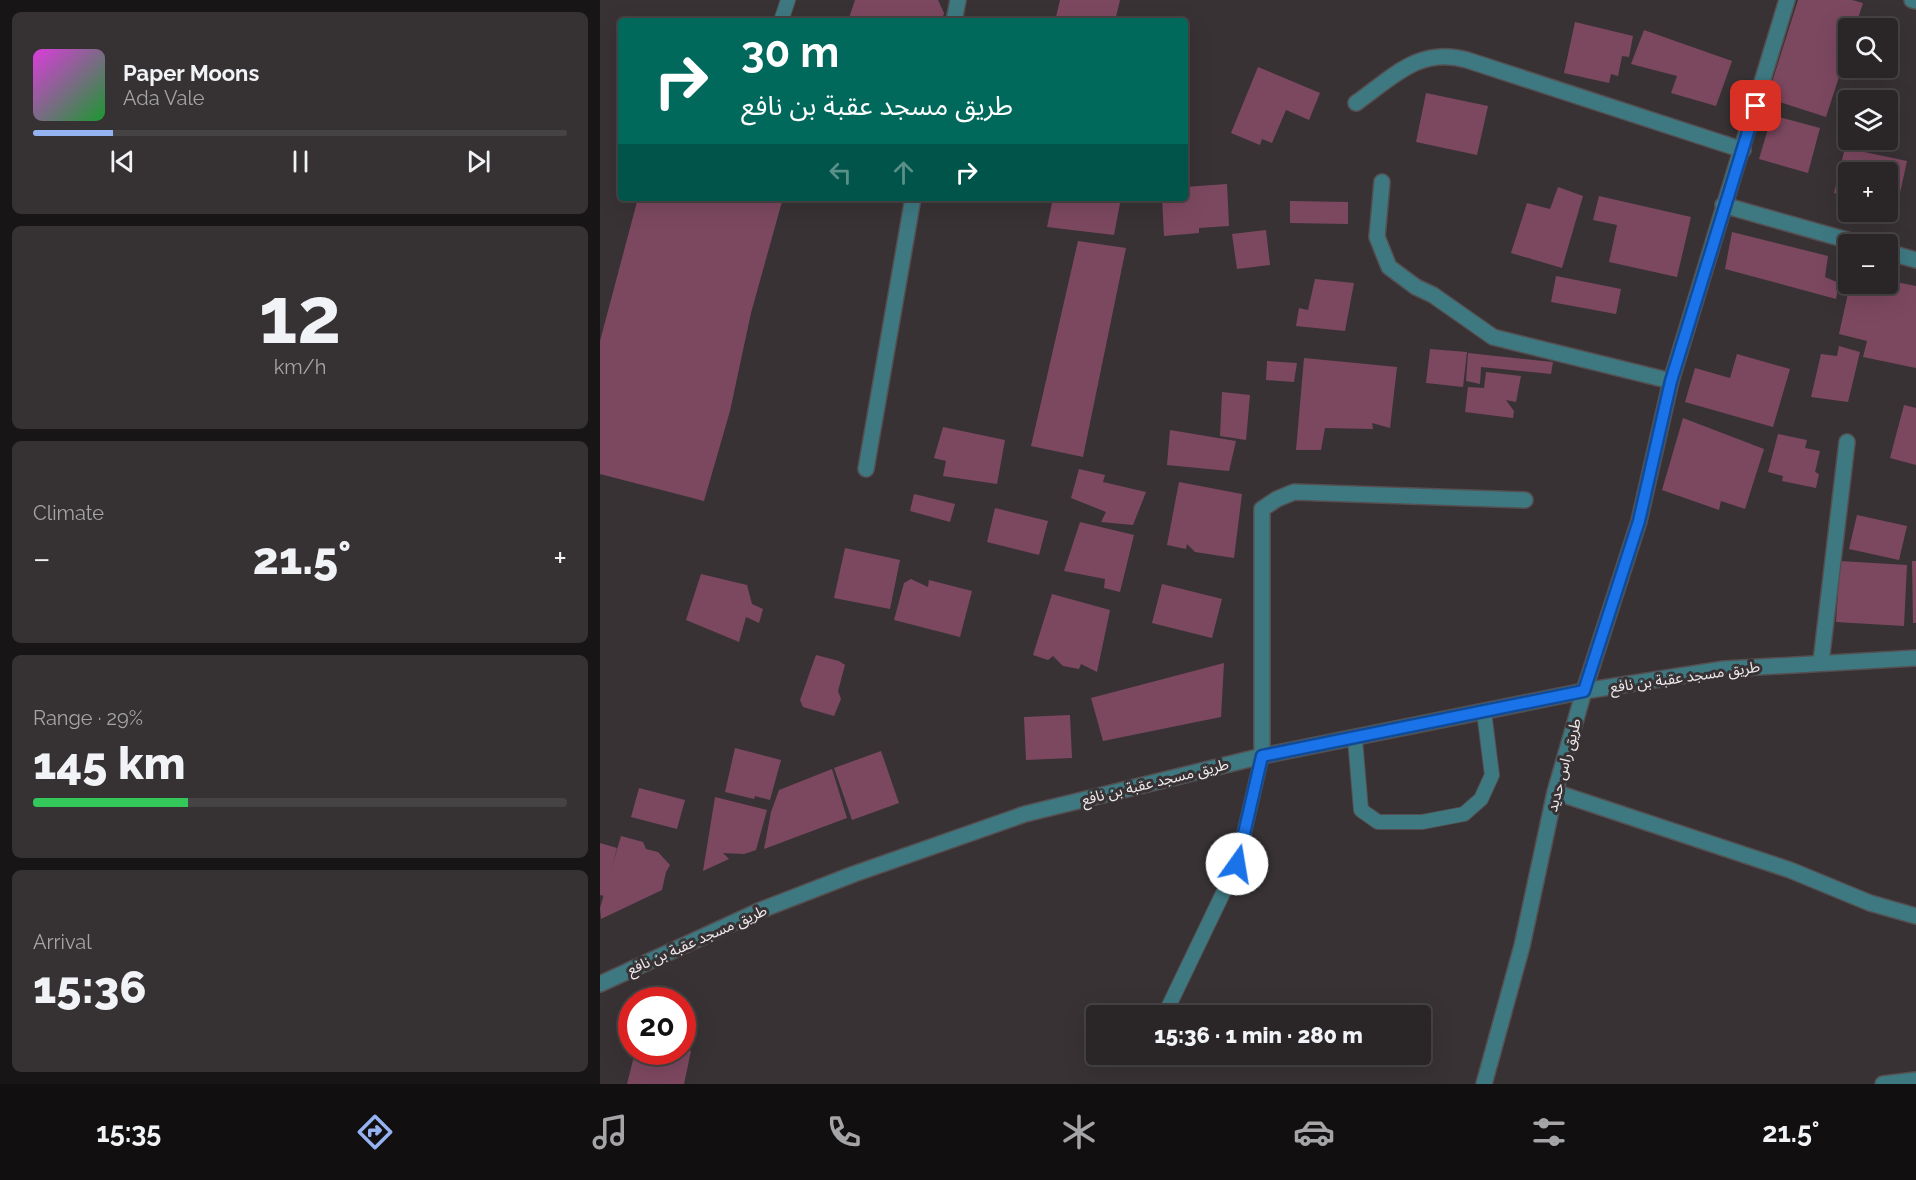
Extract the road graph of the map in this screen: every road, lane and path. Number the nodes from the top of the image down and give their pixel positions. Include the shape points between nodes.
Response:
1 (788, 0) edge
2 (958, 0) edge
3 (1787, 0) edge
4 (782, 18) edge
5 (955, 18) edge
6 (1356, 103) dead end
7 (1743, 150) junction
8 (1382, 182) dead end
9 (912, 201) edge
10 (1723, 206) junction
11 (1838, 238) edge
12 (1898, 255) edge
13 (1916, 260) edge
14 (1671, 381) junction
15 (1847, 442) dead end
16 (866, 469) dead end
17 (1525, 500) dead end
18 (1916, 658) edge
19 (1821, 662) junction
20 (1584, 691) junction
21 (1484, 712) junction
22 (1355, 739) junction
23 (1262, 756) junction
24 (1555, 792) junction
25 (1916, 916) edge
26 (600, 984) edge
27 (1169, 1005) edge
28 (1916, 1080) edge
29 (1484, 1084) edge
30 (1883, 1084) edge

1 - 4 lane
2 - 5 street
3 - 7 street, طريق راس حديد
6 - 7 street via 1415,62 1442,54
7 - 10 street, طريق راس حديد
8 - 14 street via 1377,237 1389,267 1416,287 1493,337
9 - 16 street
10 - 11 street
10 - 14 street, طريق راس حديد
12 - 13 street
14 - 20 street, طريق راس حديد via 1639,521
15 - 19 street
17 - 23 street via 1294,492 1262,509
18 - 19 street, طريق مسجد عقبة بن نافع
19 - 20 street, طريق مسجد عقبة بن نافع via 1724,669
20 - 21 street, طريق مسجد عقبة بن نافع
20 - 24 street, طريق راس حديد
21 - 22 street, طريق مسجد عقبة بن نافع
21 - 22 lane via 1492,775 1481,799 1464,814 1422,822 1378,822 1361,810
22 - 23 street, طريق مسجد عقبة بن نافع
23 - 26 street, طريق مسجد عقبة بن نافع via 1004,821 761,910
23 - 27 lane via 1237,864
24 - 25 street
24 - 29 street, طريق راس حديد via 1522,946
28 - 30 street

